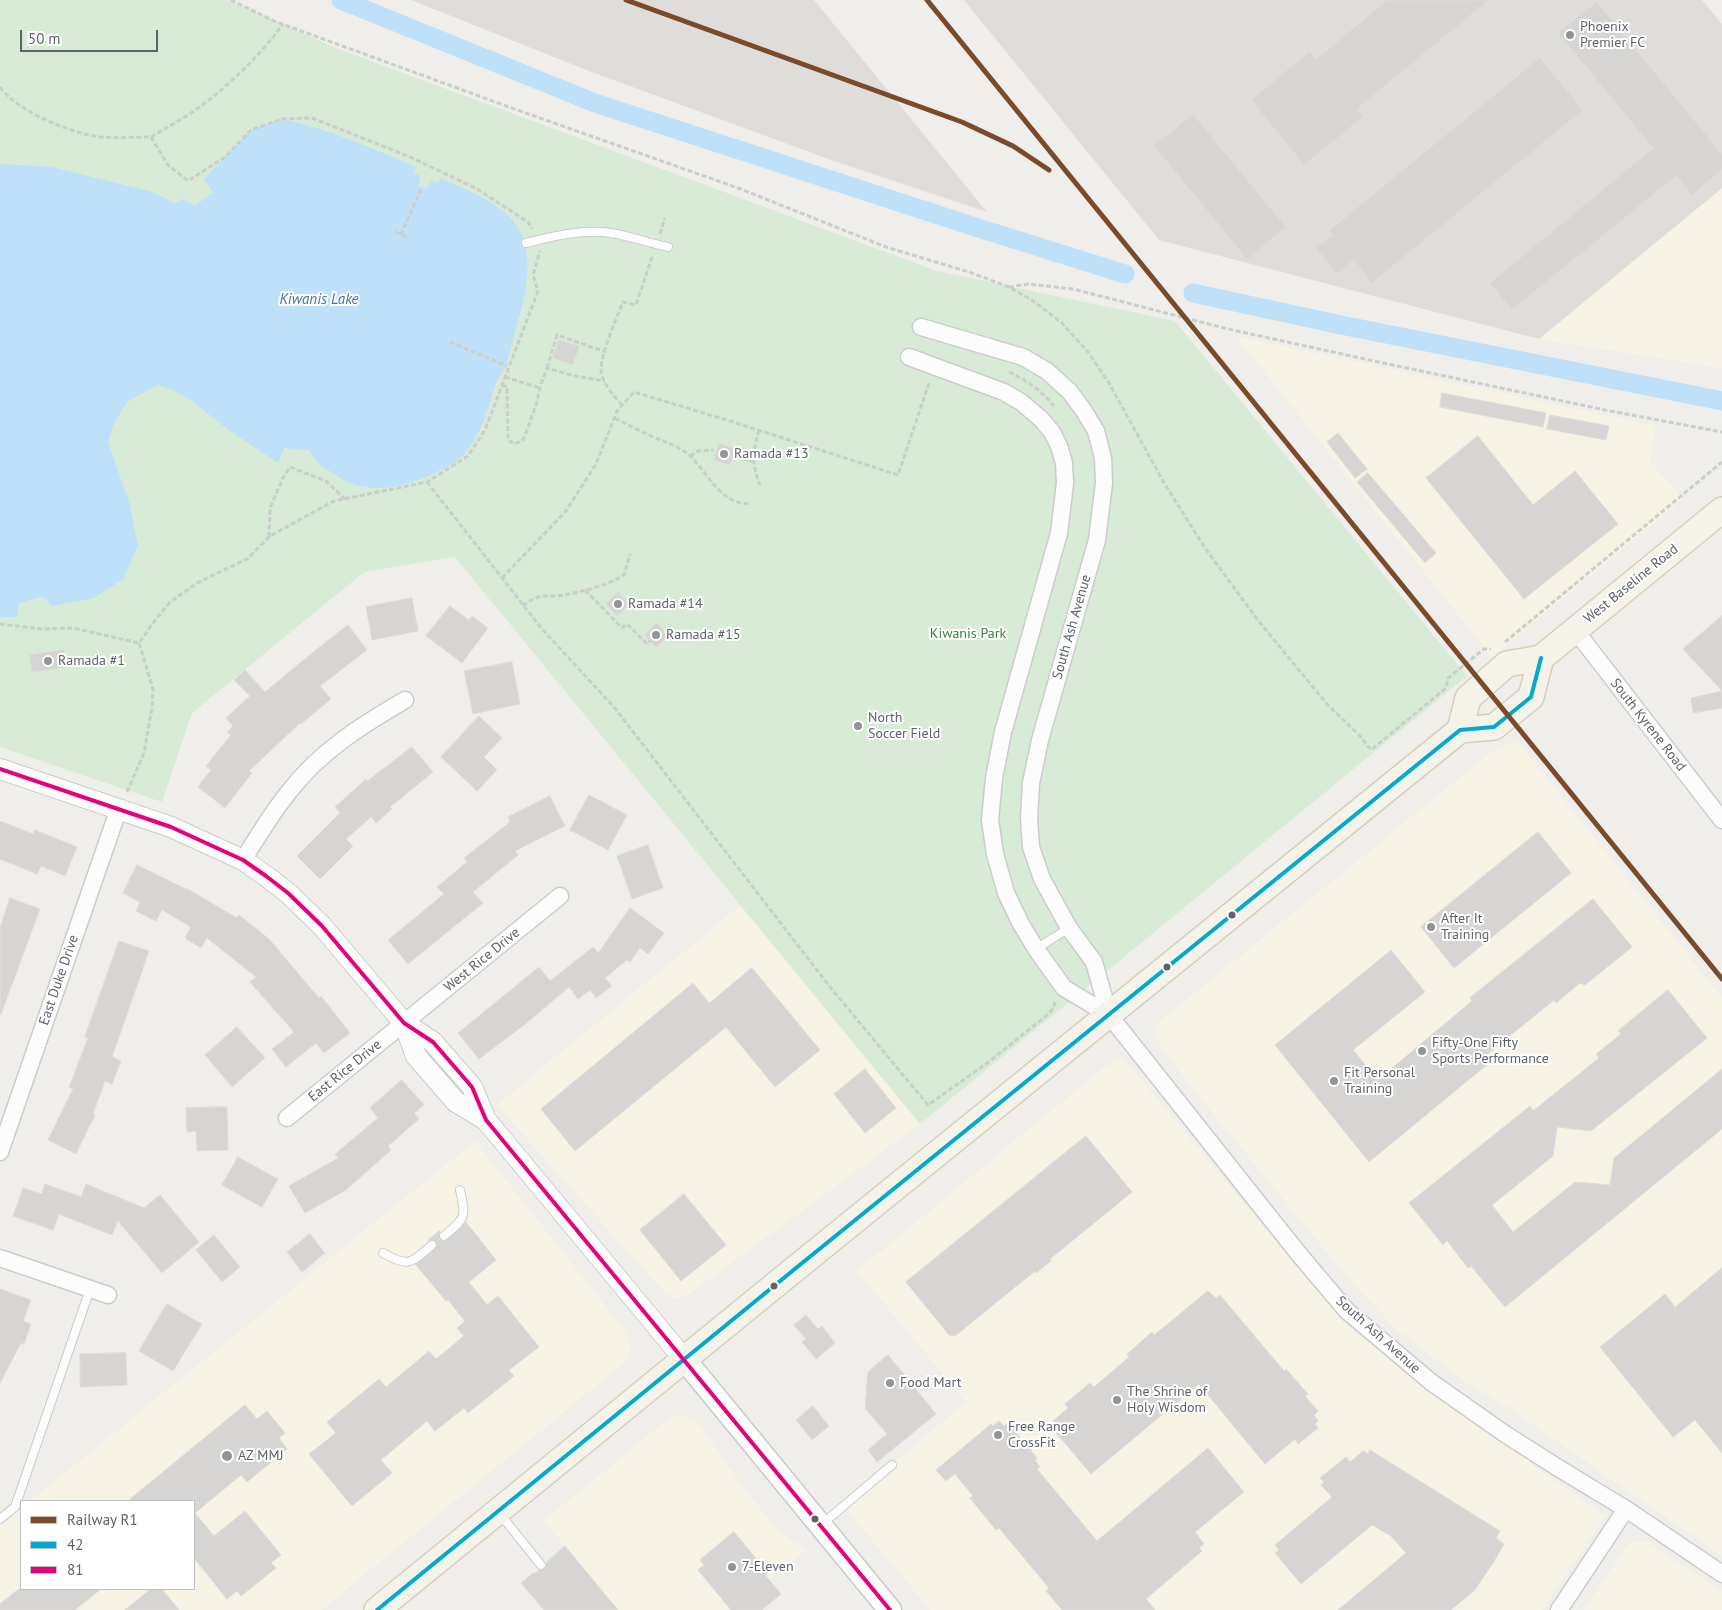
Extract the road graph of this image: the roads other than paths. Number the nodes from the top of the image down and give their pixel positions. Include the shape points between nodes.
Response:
1 (526, 243) dead end
2 (668, 247) dead end
3 (921, 327) dead end
4 (909, 357) dead end
5 (1722, 510) edge
6 (1575, 630) junction
7 (1541, 658) junction
8 (405, 700) dead end
9 (1460, 730) junction
10 (0, 768) edge
11 (119, 808) junction
12 (1722, 820) edge
13 (242, 860) junction
14 (560, 896) dead end
15 (1069, 928) junction
16 (1036, 949) junction
17 (1109, 1014) junction
18 (404, 1023) junction
19 (287, 1118) dead end
20 (0, 1152) edge
21 (460, 1190) dead end
22 (444, 1236) dead end
23 (432, 1245) dead end
24 (383, 1254) dead end
25 (0, 1258) edge
26 (90, 1289) junction
27 (108, 1295) dead end
28 (684, 1359) junction
29 (892, 1465) dead end
30 (1626, 1509) junction
31 (498, 1512) junction
32 (0, 1519) edge
33 (820, 1526) junction
34 (541, 1565) dead end
35 (1722, 1574) edge
36 (377, 1610) edge
37 (890, 1610) edge
38 (1559, 1610) edge

1 - 2 lane via 549,236 589,232 624,236
3 - 15 street, South Ash Avenue via 1023,358 1046,372 1070,392 1084,411 1096,431 1103,458 1104,482 1097,540 1040,740 1031,783 1031,847 1042,879
4 - 16 street, South Ash Avenue via 1004,392 1021,402 1052,432 1064,463 1059,533 1003,732 990,820 1006,893
5 - 6 main road, West Baseline Road
6 - 7 main road, West Baseline Road
6 - 12 street, South Kyrene Road
7 - 9 main road, West Baseline Road via 1507,664 1468,698
7 - 9 main road via 1531,697 1494,727
8 - 13 street via 328,751 288,792
9 - 17 main road
10 - 11 street
11 - 13 street via 171,827
11 - 20 street, East Duke Drive
13 - 18 street via 288,893 322,926
14 - 18 street, West Rice Drive
15 - 16 lane
15 - 17 street, South Ash Avenue via 1094,962
16 - 17 street, South Ash Avenue via 1064,988
17 - 28 main road
17 - 30 street, South Ash Avenue via 1347,1310 1438,1387 1560,1470
18 - 19 street, East Rice Drive
18 - 28 street via 430,1038 472,1087 486,1120
21 - 22 lane via 464,1216
23 - 24 lane via 407,1263
25 - 26 street
26 - 27 street
26 - 32 lane via 14,1507
28 - 31 main road
28 - 33 main road
29 - 33 lane
30 - 35 street, South Ash Avenue
30 - 38 street
31 - 34 lane
31 - 36 main road
33 - 37 main road

